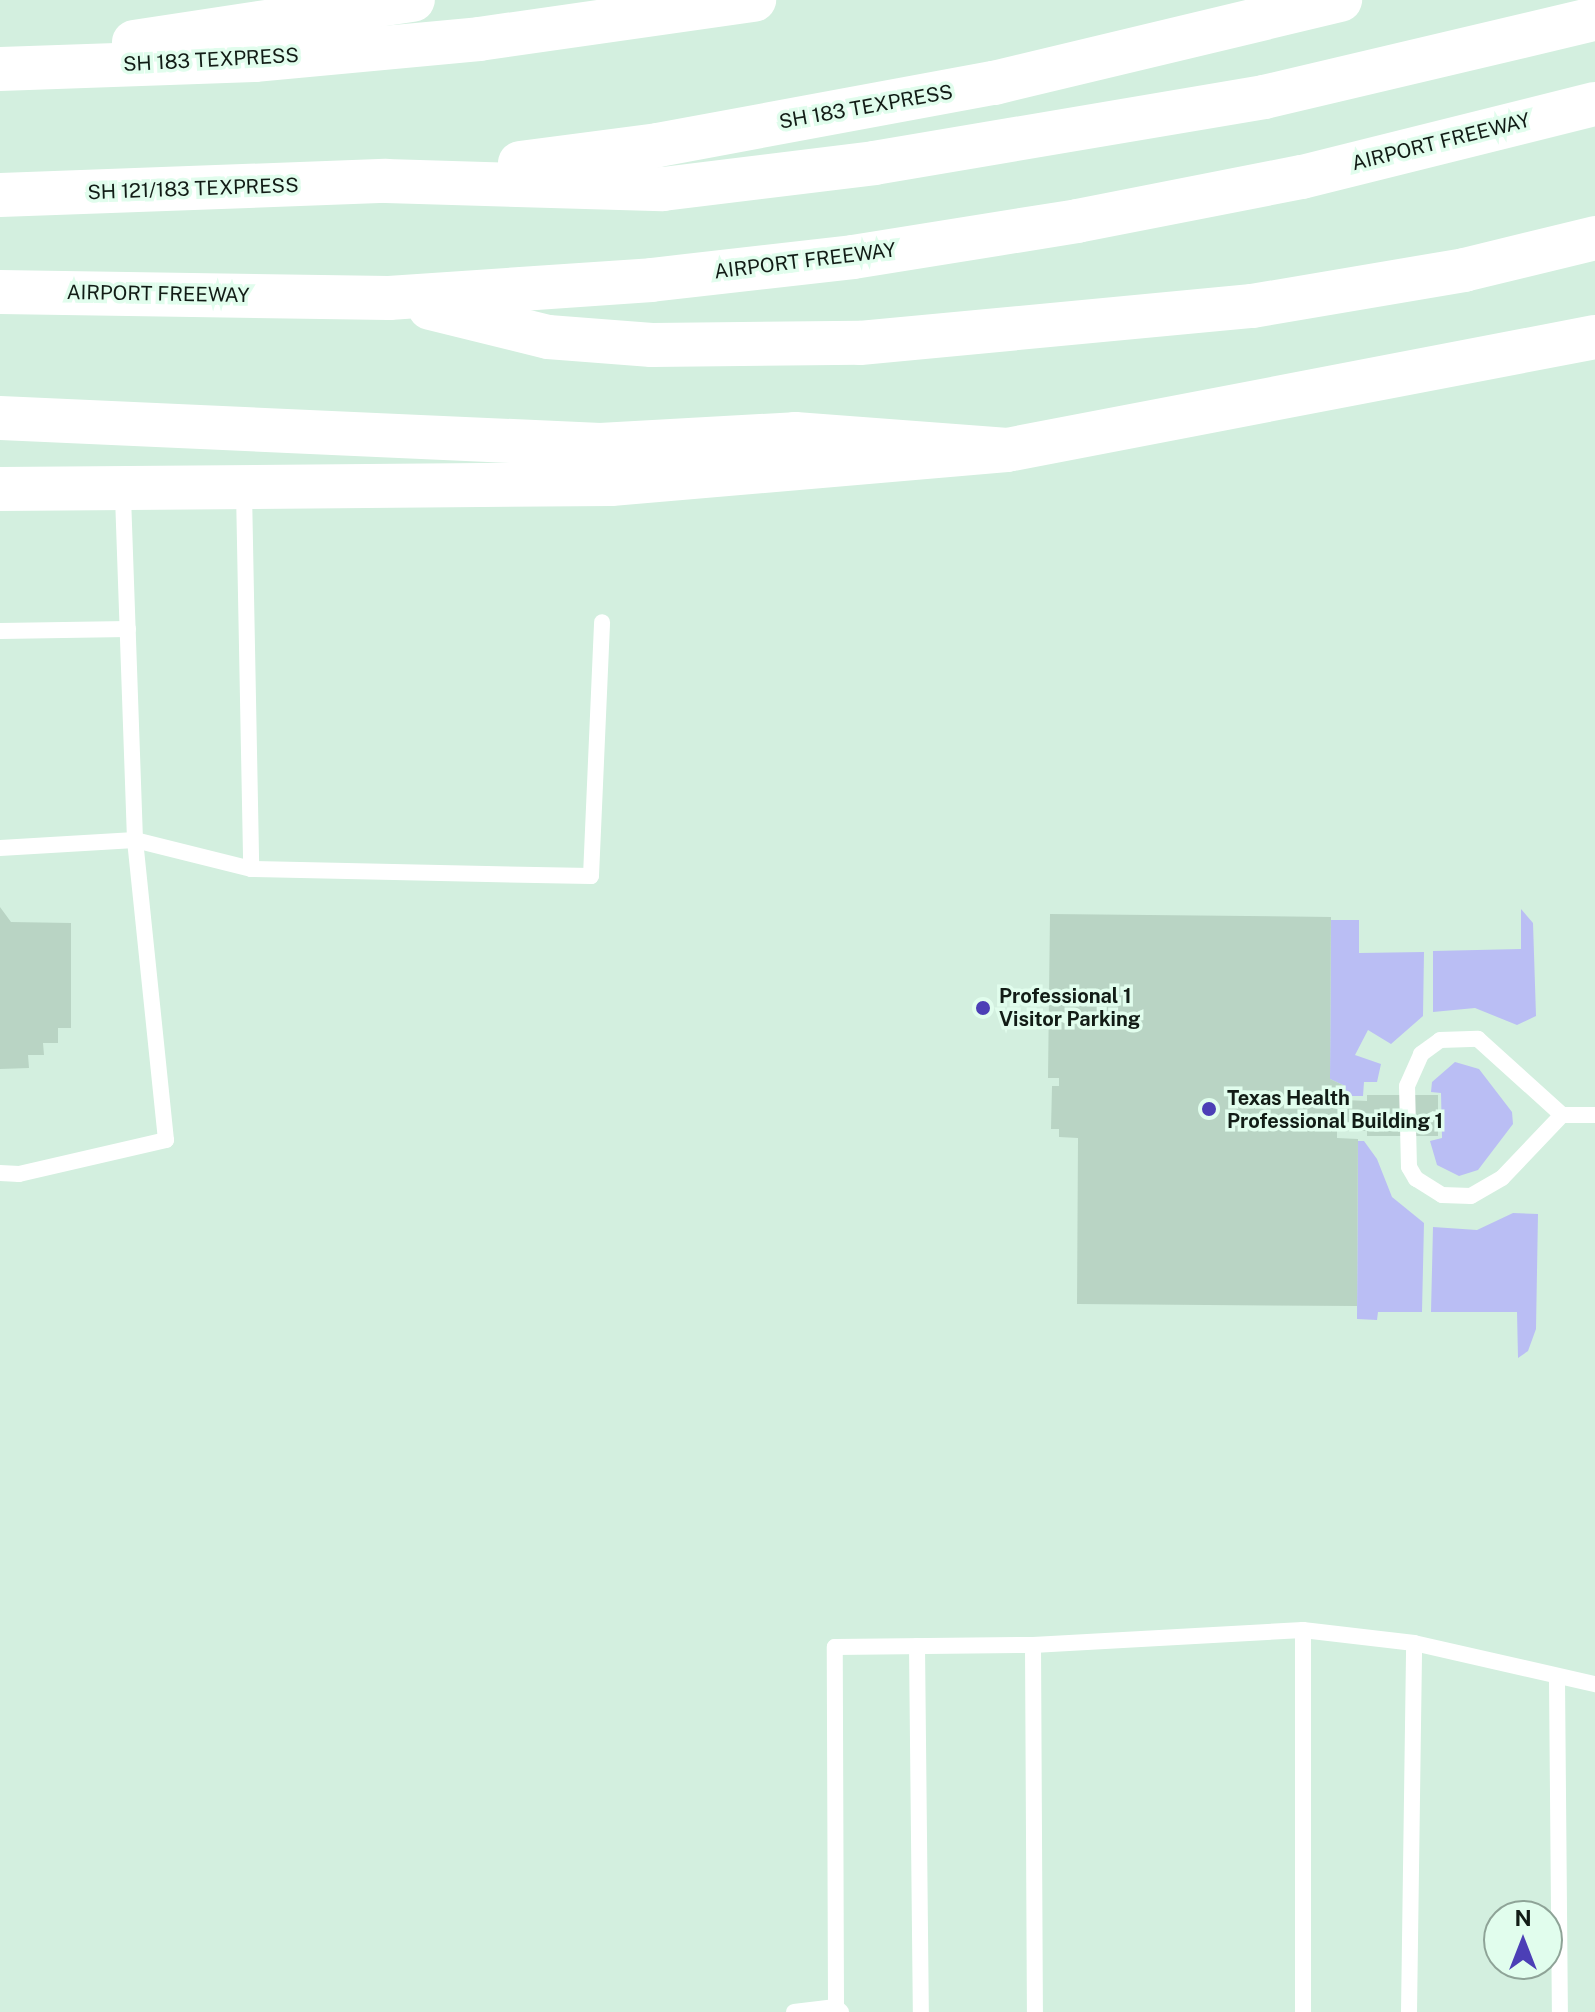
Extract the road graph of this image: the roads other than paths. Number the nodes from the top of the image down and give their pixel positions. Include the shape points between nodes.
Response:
1 (413, 0) edge
2 (754, 0) edge
3 (1340, 0) edge
4 (1595, 19) edge
5 (0, 67) edge
6 (1595, 104) edge
7 (386, 181) junction
8 (0, 195) edge
9 (1595, 238) edge
10 (0, 292) edge
11 (389, 298) junction
12 (1595, 337) edge
13 (0, 418) edge
14 (1007, 450) junction
15 (0, 489) edge
16 (244, 489) junction
17 (123, 490) junction
18 (602, 622) dead end
19 (128, 629) junction
20 (0, 631) edge
21 (135, 840) junction
22 (0, 848) edge
23 (251, 869) junction
24 (1562, 1115) junction
25 (1595, 1115) edge
26 (0, 1173) edge
27 (1303, 1630) junction
28 (1414, 1643) junction
29 (1033, 1645) junction
30 (917, 1646) junction
31 (1557, 1680) junction
32 (1595, 1684) edge
33 (838, 2009) edge
34 (794, 2012) edge
35 (921, 2012) edge
36 (1035, 2012) edge
37 (1303, 2012) edge
38 (1409, 2012) edge
39 (1560, 2012) edge

1 - 5 main road
2 - 5 main road, SH 183 TEXPRESS via 479,39 254,60
3 - 7 main road, SH 183 TEXPRESS via 994,83 658,145
4 - 7 main road via 1264,97 874,163 663,189
6 - 11 main road, AIRPORT FREEWAY via 1302,177 1077,221 853,257 666,278
7 - 8 main road, SH 121/183 TEXPRESS
9 - 11 main road via 1464,270 1252,306 860,343 652,345 548,337
10 - 11 main road, AIRPORT FREEWAY
12 - 14 main road
13 - 14 main road via 600,445 795,434
14 - 16 main road via 611,484
15 - 17 main road
16 - 17 main road
16 - 23 lane
17 - 19 lane
18 - 23 lane via 591,876
19 - 20 lane
19 - 21 lane
21 - 22 lane
21 - 23 lane
21 - 26 lane via 166,1140 19,1174
24 - 24 lane via 1488,1045 1465,1036 1440,1040 1421,1054 1407,1086 1409,1167 1416,1179 1442,1195 1471,1196 1502,1178
24 - 25 lane
27 - 28 lane
27 - 29 lane
27 - 37 lane
28 - 31 lane
28 - 38 lane
29 - 30 lane
29 - 36 lane
30 - 33 lane via 835,1647
30 - 35 lane
31 - 32 lane
31 - 39 lane
33 - 34 lane

